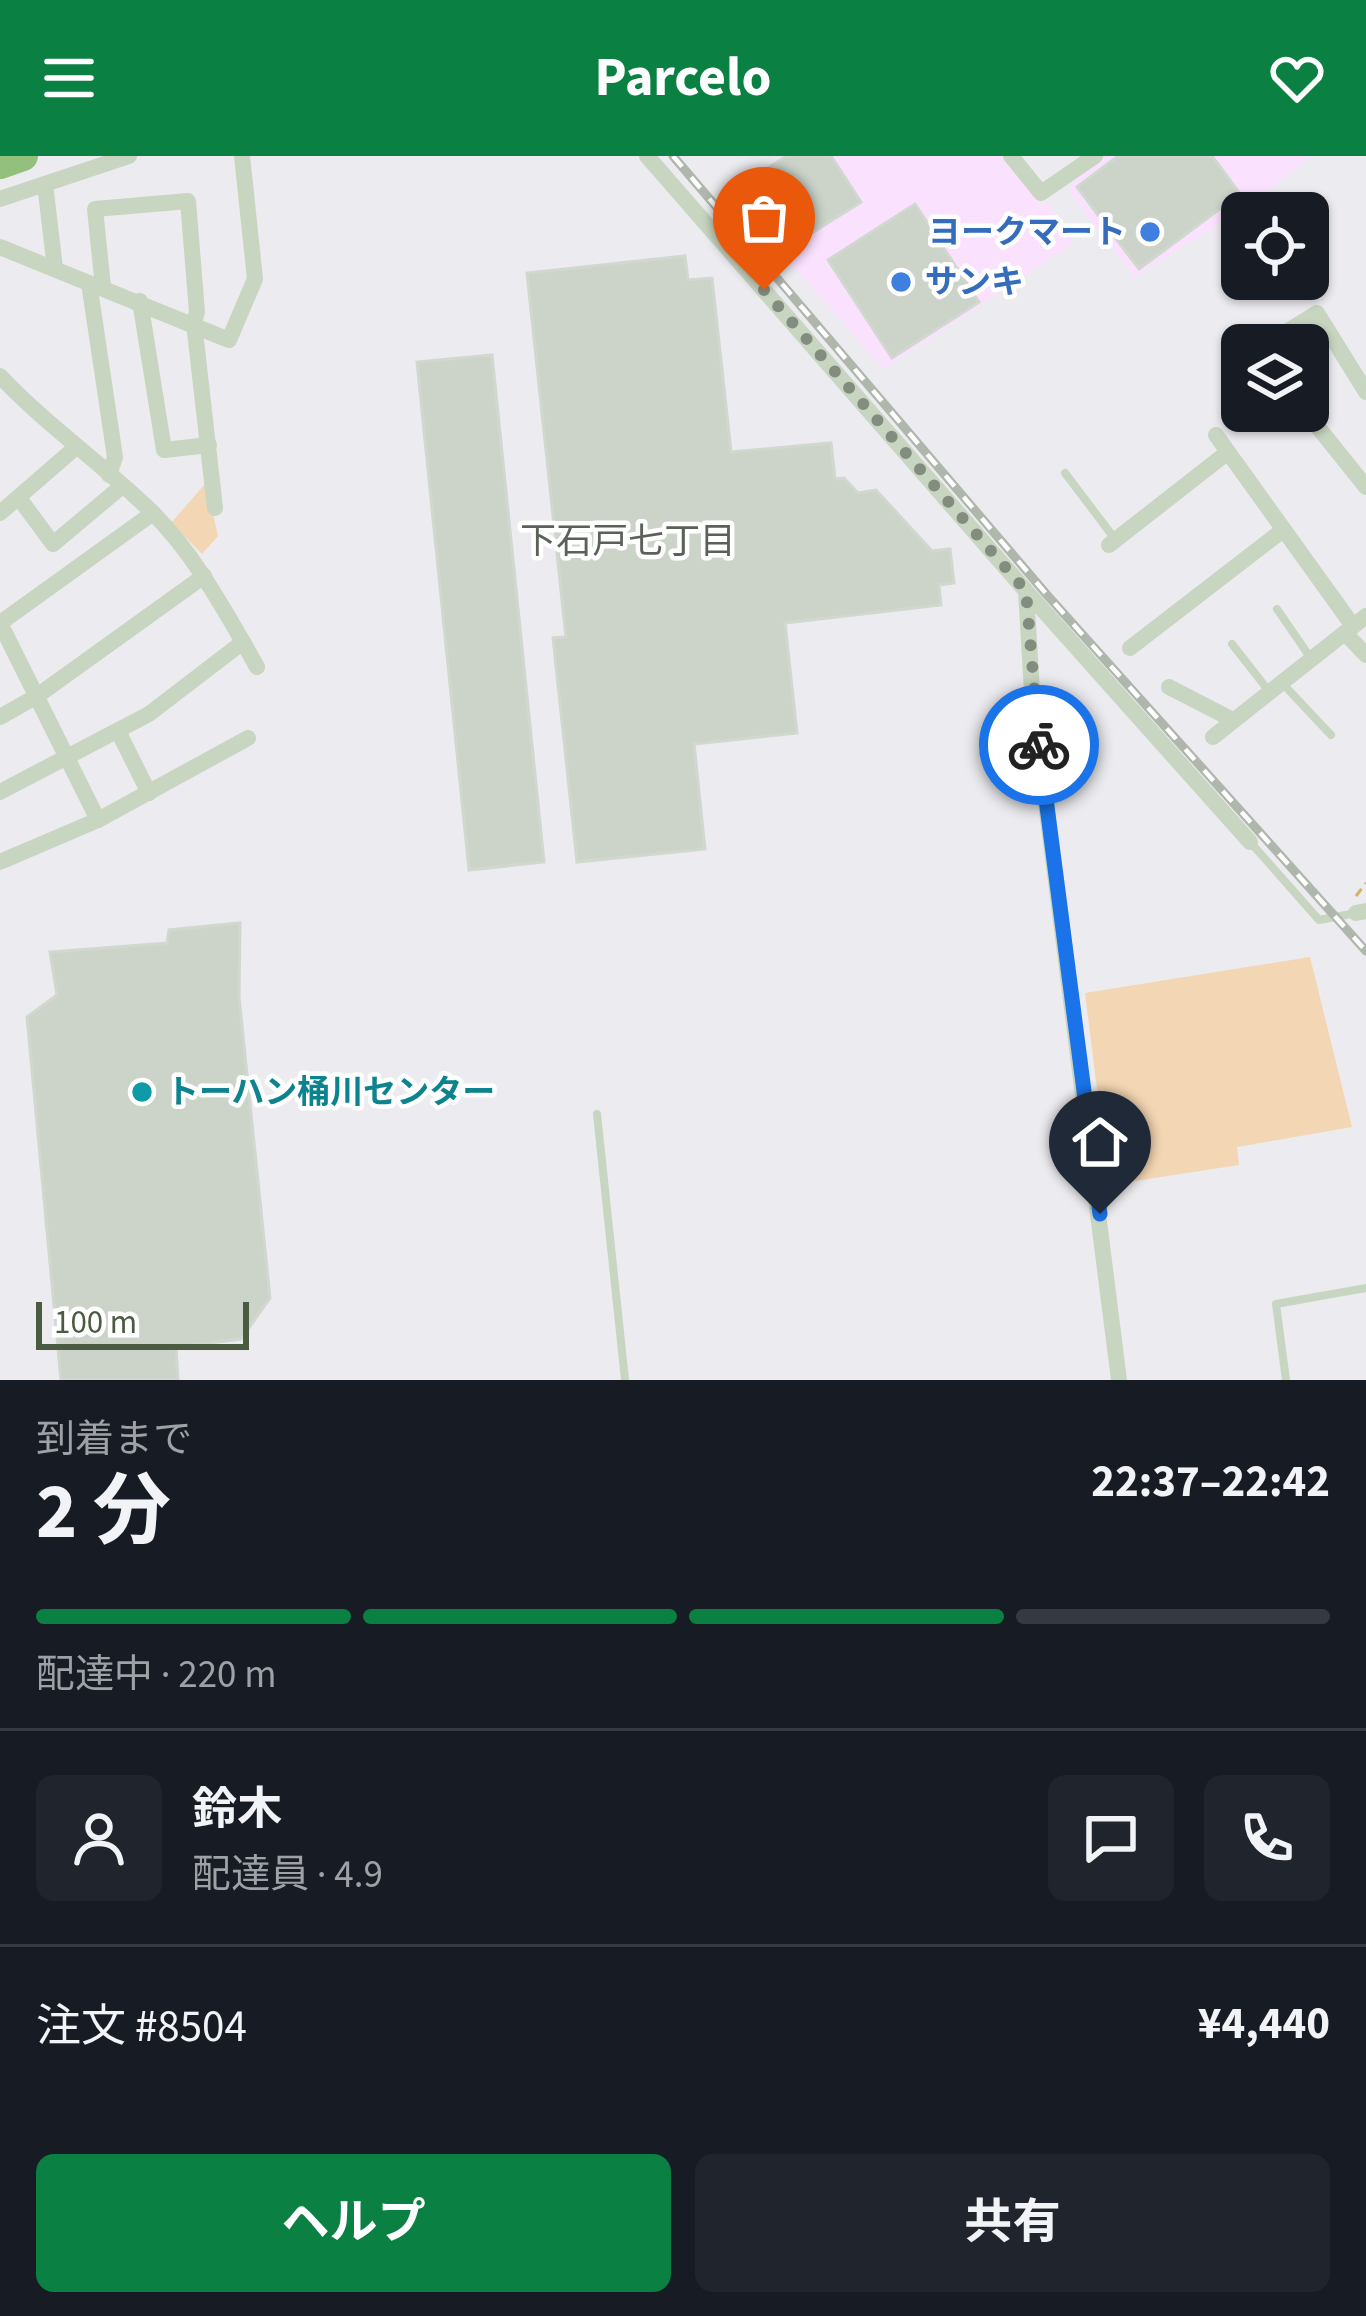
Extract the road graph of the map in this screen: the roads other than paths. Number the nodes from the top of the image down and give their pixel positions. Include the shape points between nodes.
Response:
1 (22, 156) edge
2 (129, 156) edge
3 (242, 156) edge
4 (647, 156) edge
5 (1012, 156) edge
6 (1095, 156) edge
7 (0, 164) edge
8 (45, 184) junction
9 (0, 199) edge
10 (0, 247) edge
11 (55, 268) junction
12 (96, 285) junction
13 (140, 301) junction
14 (194, 323) junction
15 (1299, 324) edge
16 (1324, 324) edge
17 (1329, 332) edge
18 (1, 379) edge
19 (1366, 392) edge
20 (1322, 432) edge
21 (1216, 435) dead end
22 (209, 446) junction
23 (76, 448) junction
24 (1228, 452) junction
25 (1065, 473) dead end
26 (115, 481) junction
27 (1366, 487) edge
28 (19, 498) junction
29 (214, 508) dead end
30 (0, 513) edge
31 (153, 513) junction
32 (1283, 530) junction
33 (1112, 542) joint
34 (204, 576) junction
35 (1026, 591) junction
36 (1277, 609) dead end
37 (0, 623) edge
38 (1355, 625) edge
39 (243, 642) junction
40 (1232, 644) dead end
41 (1130, 648) dead end
42 (1366, 655) edge
43 (1312, 658) junction
44 (257, 667) dead end
45 (1169, 687) dead end
46 (1275, 687) junction
47 (37, 696) junction
48 (0, 717) edge
49 (1233, 720) junction
50 (118, 731) junction
51 (1331, 735) dead end
52 (1213, 736) dead end
53 (248, 738) dead end
54 (67, 760) junction
55 (0, 792) edge
56 (149, 793) junction
57 (98, 820) junction
58 (1250, 842) joint
59 (0, 862) edge
60 (1361, 912) edge
61 (597, 1114) dead end
62 (1366, 1288) edge
63 (625, 1380) edge
64 (1119, 1380) edge
65 (1286, 1380) edge

1 - 7 highway
2 - 8 street
3 - 14 street via 255,279 229,340
4 - 35 street
5 - 6 street via 1042,193
8 - 9 street
8 - 11 street
10 - 11 street
11 - 12 street
12 - 13 street
12 - 14 street via 95,208 188,201
12 - 26 street
13 - 14 street
13 - 22 street via 164,450
14 - 22 street
15 - 16 street via 1317,313
17 - 19 street
18 - 23 street
20 - 27 street
21 - 24 street
22 - 29 street
23 - 26 street
23 - 28 street
24 - 32 street
24 - 33 street
25 - 33 lane
26 - 28 street via 53,544
26 - 31 street
28 - 30 street
31 - 34 street
31 - 37 street
32 - 38 street
32 - 41 street
34 - 39 street
34 - 47 street
35 - 58 street
35 - 64 street
36 - 43 lane
37 - 47 street
38 - 42 street
38 - 43 street
39 - 44 street
39 - 50 street
40 - 46 lane
43 - 46 street
45 - 49 street
46 - 49 street
46 - 51 lane
47 - 48 street
47 - 54 street
49 - 52 street
50 - 54 street
50 - 56 street
53 - 56 street
54 - 55 street
54 - 57 street
56 - 57 street
57 - 59 street
58 - 60 lane via 1319,920
61 - 63 lane
62 - 65 lane via 1276,1304

